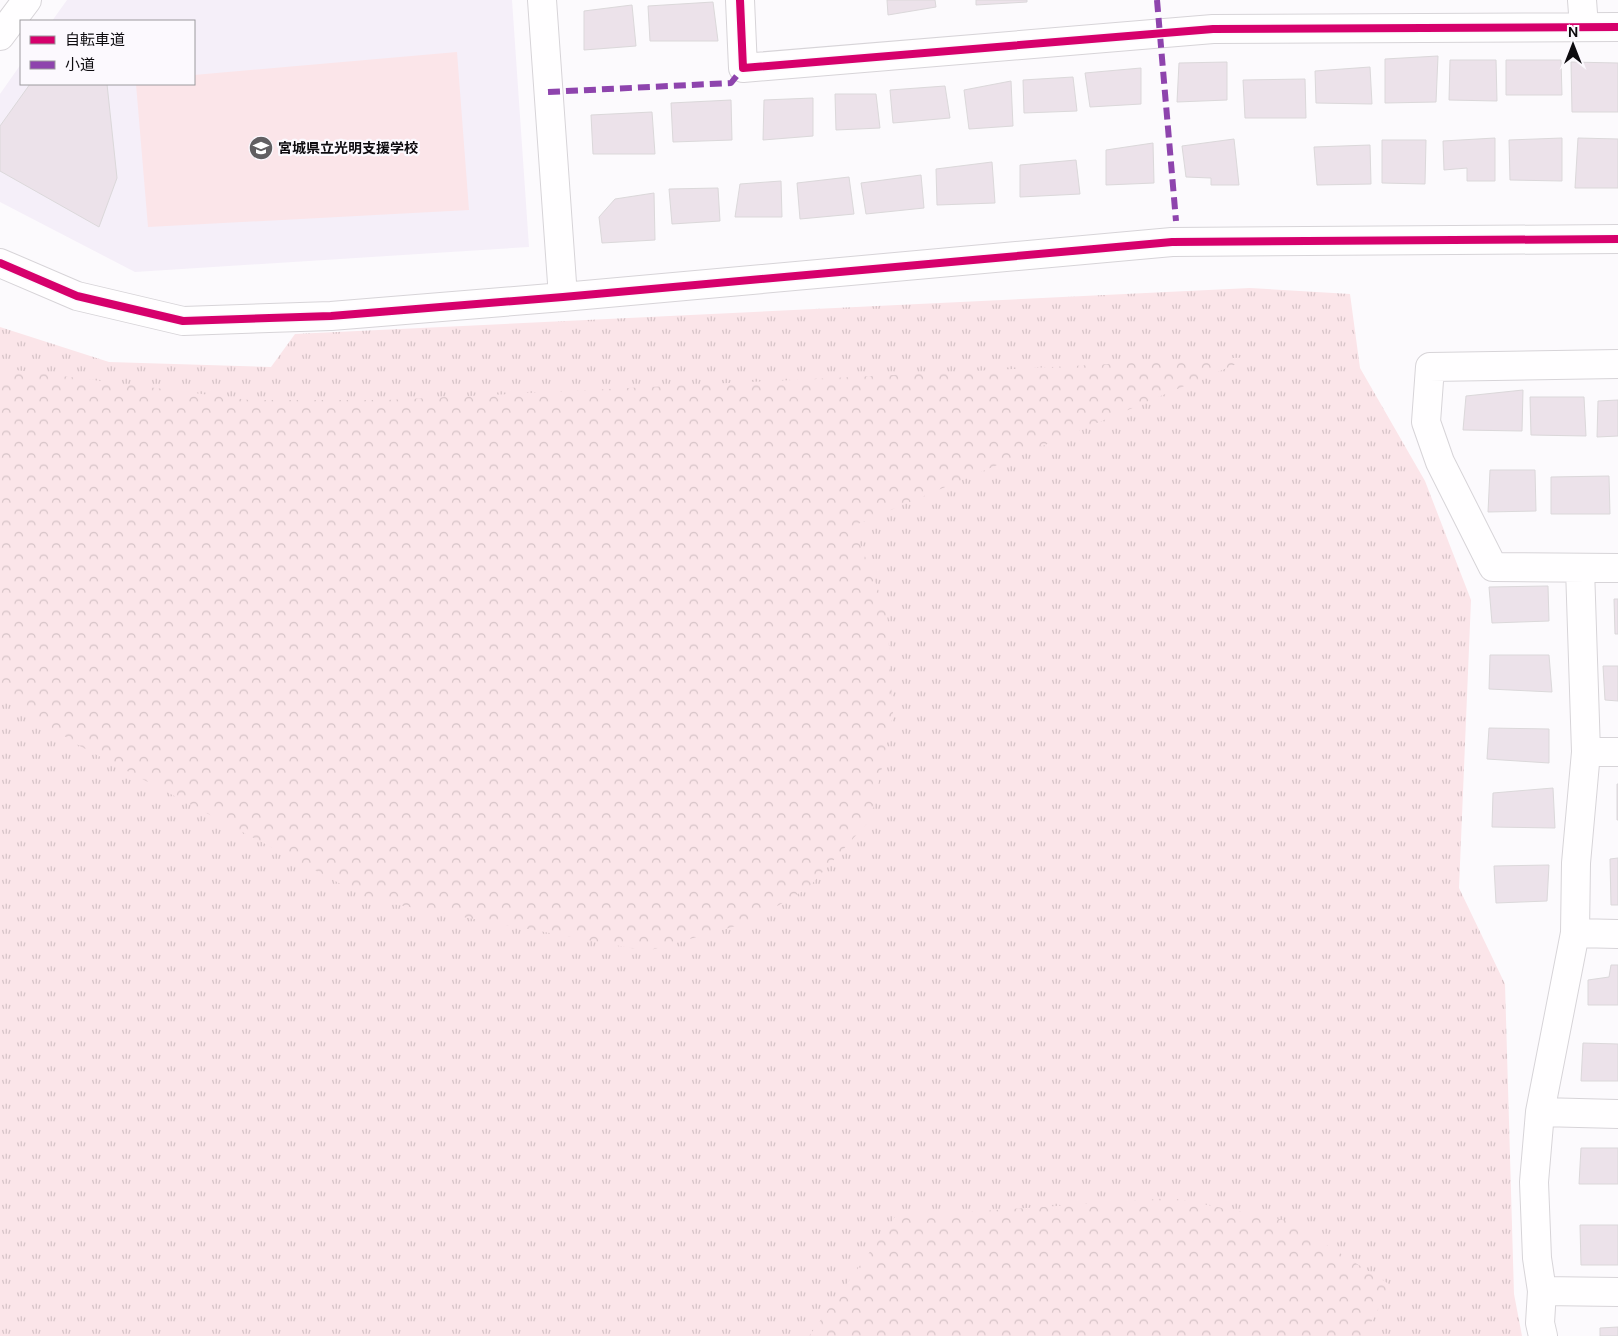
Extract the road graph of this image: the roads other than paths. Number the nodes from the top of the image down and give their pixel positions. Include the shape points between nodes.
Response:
1 (27, 0) edge
2 (542, 0) edge
3 (740, 0) edge
4 (1582, 0) edge
5 (1584, 27) junction
6 (1618, 27) edge
7 (0, 36) edge
8 (1618, 239) edge
9 (0, 263) edge
10 (563, 297) junction
11 (1618, 364) edge
12 (1580, 568) junction
13 (1618, 568) edge
14 (1586, 752) junction
15 (1618, 752) edge
16 (1574, 933) junction
17 (1618, 934) edge
18 (1540, 1112) junction
19 (1618, 1114) edge
20 (1542, 1291) junction
21 (1618, 1292) edge
22 (1543, 1336) edge

1 - 7 street
2 - 10 street
3 - 5 street via 743,68 1213,29
4 - 5 street
5 - 6 street
8 - 10 street via 1172,242
9 - 10 street via 77,296 183,321 331,316
11 - 12 street via 1430,367 1426,422 1440,462 1493,567
12 - 13 street
12 - 14 street
14 - 15 street
14 - 16 street via 1576,863
16 - 17 street
16 - 18 street
18 - 19 street
18 - 20 street via 1534,1182 1537,1258
20 - 21 street
20 - 22 street via 1540,1323

